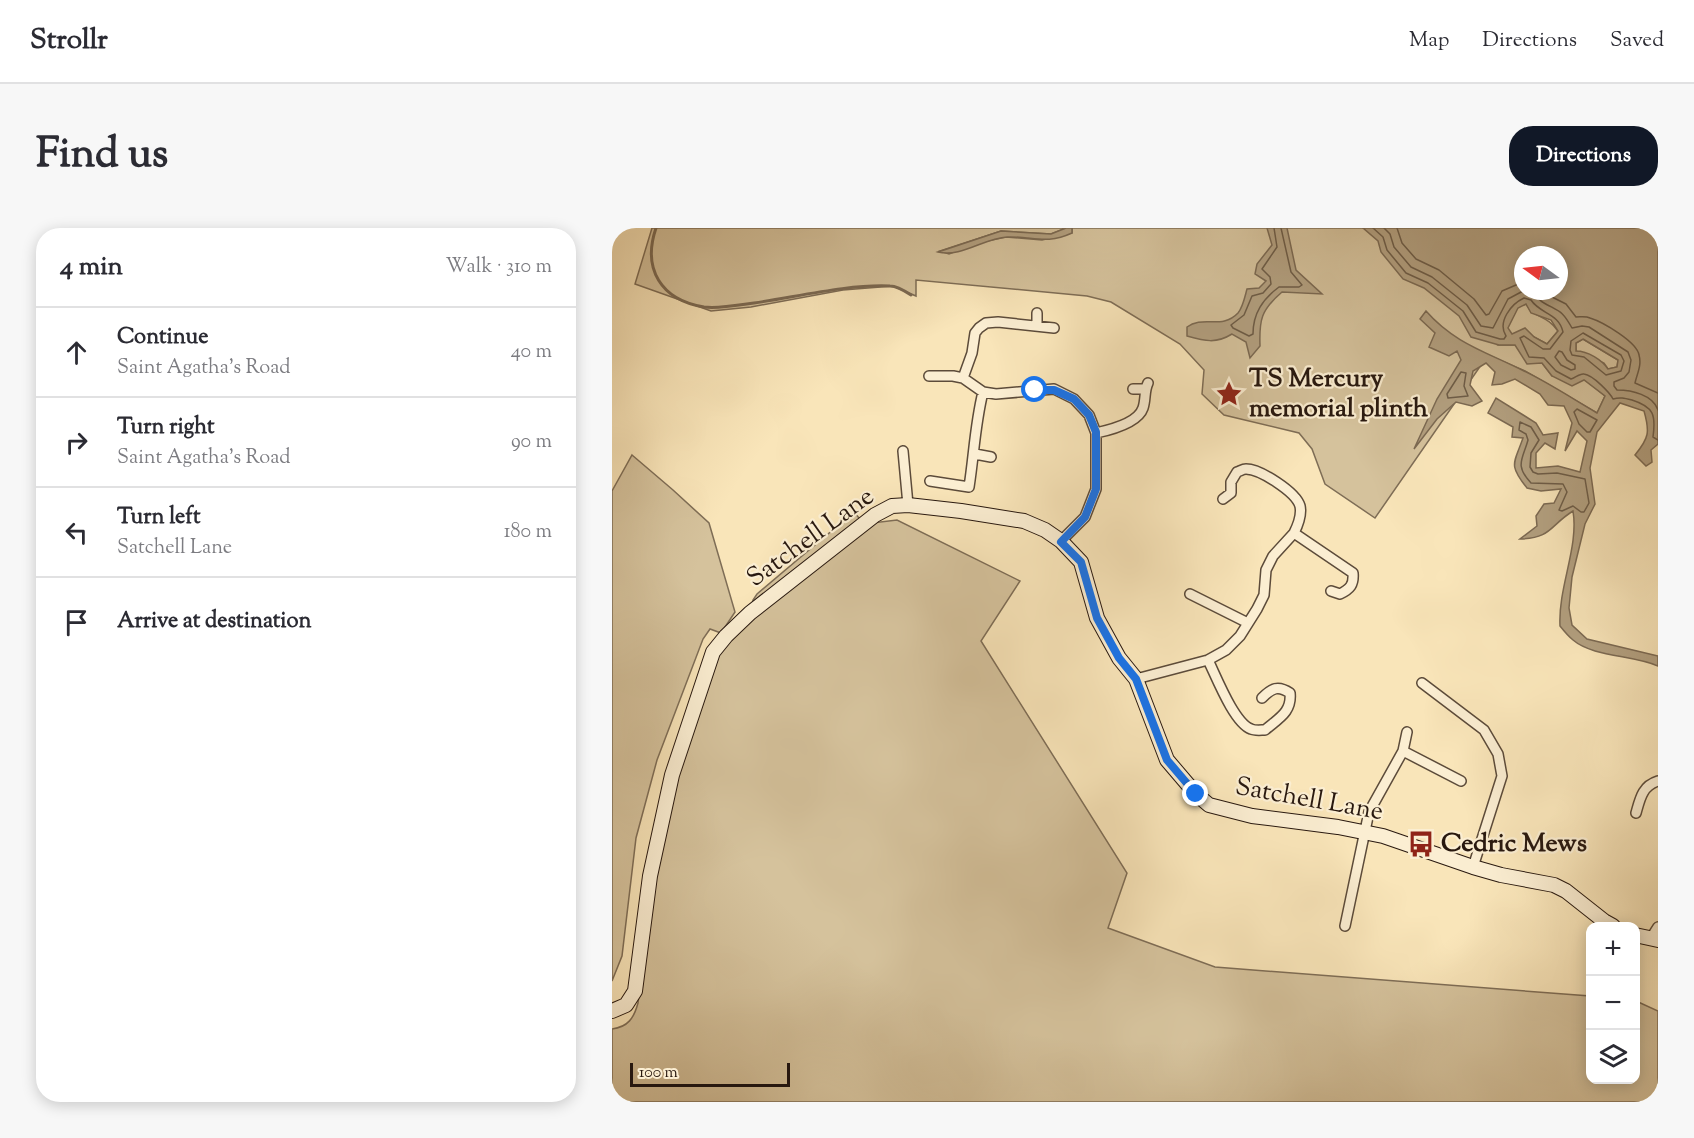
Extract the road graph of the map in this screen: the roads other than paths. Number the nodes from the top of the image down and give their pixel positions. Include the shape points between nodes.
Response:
1 (1037, 313) dead end
2 (1037, 326) junction
3 (1054, 328) dead end
4 (929, 376) dead end
5 (963, 378) junction
6 (1133, 389) dead end
7 (983, 392) junction
8 (1096, 432) junction
9 (903, 451) dead end
10 (975, 454) junction
11 (992, 457) dead end
12 (930, 481) dead end
13 (1232, 496) dead end
14 (908, 505) junction
15 (1294, 533) junction
16 (1061, 542) junction
17 (1190, 594) dead end
18 (1336, 606) dead end
19 (1248, 623) junction
20 (1208, 660) junction
21 (1136, 679) junction
22 (1422, 683) dead end
23 (1262, 698) dead end
24 (1407, 732) dead end
25 (1403, 751) junction
26 (1461, 781) dead end
27 (1658, 782) edge
28 (1636, 813) dead end
29 (1364, 832) junction
30 (1473, 867) junction
31 (1606, 922) edge
32 (1345, 926) dead end
33 (612, 1011) edge

1 - 2 street
2 - 3 street
2 - 5 street via 998,322 982,326 975,333
4 - 5 street
5 - 7 street
6 - 8 street via 1147,386 1143,408 1137,416
7 - 8 street via 1054,390 1082,407
7 - 10 street via 976,422
8 - 16 street via 1096,489 1085,517
9 - 14 street
10 - 11 street
10 - 12 street via 969,487
13 - 15 street via 1232,477 1244,470 1280,484 1300,506
14 - 16 street, Satchell Lane via 1019,519
14 - 33 street, Satchell Lane via 892,506 875,515 750,613 714,652 672,775 650,876 635,991 626,1005
15 - 18 street via 1353,573 1354,582 1349,589 1335,592
15 - 19 street via 1273,556 1266,570 1264,595
16 - 21 street, Satchell Lane via 1081,562 1097,618 1119,658
17 - 19 street
19 - 20 street via 1226,650
20 - 21 street
20 - 23 street via 1232,707 1244,726 1252,730 1265,730 1291,703 1290,693 1282,687 1272,689
21 - 29 street, Satchell Lane via 1167,760 1209,805 1252,816
22 - 30 street via 1484,730 1498,754 1502,776
24 - 25 street
25 - 26 street
25 - 29 street via 1369,812
27 - 28 street via 1642,792
29 - 30 street, Satchell Lane
29 - 32 street
30 - 31 street, Satchell Lane via 1554,885

